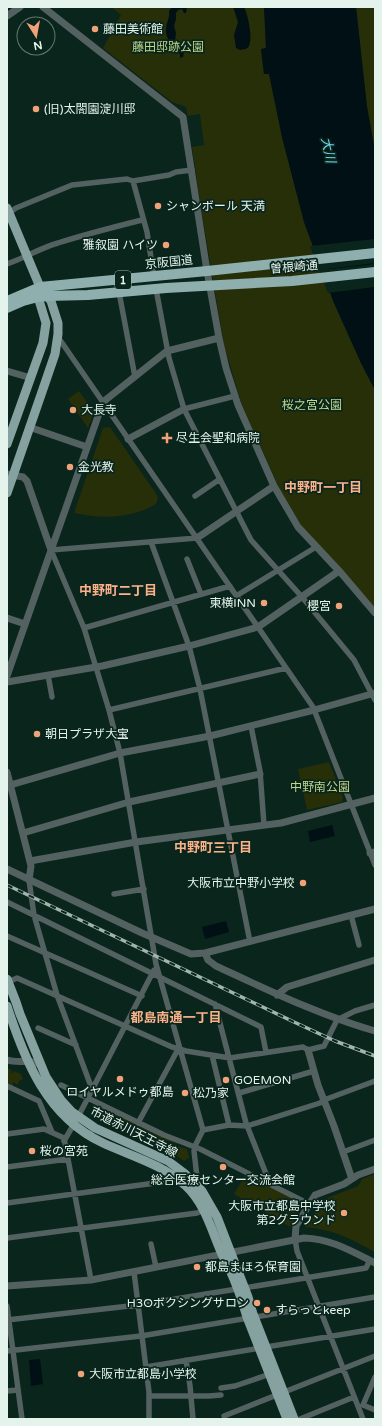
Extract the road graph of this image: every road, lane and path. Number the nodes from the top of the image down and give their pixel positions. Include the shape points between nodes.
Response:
1 (20, 7) edge
2 (43, 7) edge
3 (7, 16) edge
4 (192, 170) junction
5 (132, 181) junction
6 (8, 212) edge
7 (142, 220) junction
8 (375, 254) edge
9 (26, 256) junction
10 (7, 264) edge
11 (241, 268) joint
12 (207, 272) junction
13 (375, 272) edge
14 (154, 277) junction
15 (213, 285) junction
16 (156, 289) junction
17 (119, 292) junction
18 (41, 293) junction
19 (7, 301) edge
20 (7, 308) edge
21 (58, 336) junction
22 (219, 338) junction
23 (167, 352) junction
24 (7, 371) edge
25 (135, 377) junction
26 (30, 378) junction
27 (235, 396) junction
28 (103, 402) junction
29 (184, 409) junction
30 (29, 427) junction
31 (128, 439) junction
32 (7, 444) edge
33 (87, 447) junction
34 (10, 474) edge
35 (220, 479) junction
36 (274, 486) junction
37 (7, 493) edge
38 (195, 496) dead end
39 (237, 511) junction
40 (197, 538) junction
41 (151, 542) junction
42 (316, 547) junction
43 (51, 550) junction
44 (188, 559) dead end
45 (278, 570) junction
46 (339, 572) junction
47 (230, 586) junction
48 (201, 594) junction
49 (236, 596) junction
50 (302, 597) junction
51 (173, 602) junction
52 (375, 613) edge
53 (7, 618) edge
54 (25, 624) junction
55 (258, 627) junction
56 (84, 628) junction
57 (189, 646) junction
58 (97, 667) junction
59 (286, 668) junction
60 (48, 675) junction
61 (7, 676) edge
62 (7, 682) edge
63 (200, 689) junction
64 (374, 696) edge
65 (52, 698) dead end
66 (109, 710) junction
67 (314, 710) junction
68 (251, 726) junction
69 (210, 736) junction
70 (120, 753) junction
71 (7, 772) edge
72 (260, 774) junction
73 (218, 783) junction
74 (9, 786) edge
75 (375, 798) edge
76 (129, 802) junction
77 (351, 805) junction
78 (264, 825) junction
79 (227, 830) junction
80 (22, 833) junction
81 (136, 842) junction
82 (373, 852) edge
83 (30, 861) junction
84 (375, 865) edge
85 (7, 869) edge
86 (29, 880) junction
87 (144, 888) junction
88 (114, 894) dead end
89 (7, 902) edge
90 (375, 908) edge
91 (34, 915) junction
92 (351, 915) junction
93 (7, 936) edge
94 (152, 937) junction
95 (250, 942) junction
96 (359, 945) dead end
97 (45, 953) junction
98 (205, 953) junction
99 (375, 960) edge
100 (156, 964) junction
101 (153, 973) junction
102 (160, 976) junction
103 (8, 980) edge
104 (57, 995) junction
105 (277, 995) junction
106 (142, 996) junction
107 (215, 1004) junction
108 (375, 1005) edge
109 (7, 1006) edge
110 (337, 1020) junction
111 (125, 1026) junction
112 (38, 1028) dead end
113 (375, 1030) edge
114 (31, 1042) junction
115 (76, 1045) junction
116 (180, 1050) junction
117 (308, 1050) junction
118 (266, 1052) junction
119 (212, 1055) junction
120 (230, 1058) junction
121 (7, 1060) edge
122 (25, 1061) junction
123 (42, 1066) junction
124 (314, 1071) junction
125 (375, 1081) edge
126 (61, 1085) dead end
127 (7, 1086) edge
128 (92, 1089) junction
129 (239, 1093) junction
130 (88, 1098) junction
131 (324, 1100) junction
132 (78, 1117) junction
133 (138, 1123) junction
134 (229, 1124) junction
135 (73, 1125) junction
136 (247, 1126) junction
137 (203, 1130) junction
138 (52, 1132) junction
139 (7, 1134) edge
140 (64, 1139) junction
141 (375, 1140) edge
142 (194, 1146) junction
143 (343, 1152) junction
144 (68, 1159) junction
145 (7, 1167) edge
146 (375, 1169) edge
147 (173, 1176) junction
148 (352, 1179) junction
149 (270, 1184) junction
150 (198, 1186) junction
151 (74, 1194) junction
152 (7, 1203) edge
153 (309, 1204) junction
154 (204, 1210) junction
155 (76, 1229) junction
156 (7, 1238) edge
157 (295, 1239) junction
158 (151, 1244) dead end
159 (226, 1253) junction
160 (372, 1262) edge
161 (156, 1267) junction
162 (134, 1272) junction
163 (307, 1277) junction
164 (91, 1280) junction
165 (7, 1286) edge
166 (241, 1288) junction
167 (375, 1297) edge
168 (138, 1305) junction
169 (7, 1306) edge
170 (319, 1306) junction
171 (251, 1318) junction
172 (8, 1319) edge
173 (375, 1329) edge
174 (141, 1336) junction
175 (330, 1336) junction
176 (262, 1347) junction
177 (10, 1351) edge
178 (375, 1356) edge
179 (186, 1360) junction
180 (146, 1367) junction
181 (343, 1369) junction
182 (270, 1374) junction
183 (375, 1377) edge
184 (221, 1388) dead end
185 (18, 1390) junction
186 (7, 1391) edge
187 (281, 1393) junction
188 (222, 1395) dead end
189 (149, 1396) junction
190 (191, 1396) junction
191 (354, 1397) junction
192 (361, 1406) junction
193 (375, 1410) edge
194 (224, 1416) dead end
195 (22, 1419) edge
196 (149, 1419) edge
197 (193, 1419) edge
198 (288, 1419) edge
199 (294, 1419) edge
200 (300, 1419) edge
201 (363, 1419) edge

1 - 3 street
2 - 4 street via 182,115
4 - 5 street
4 - 12 street
5 - 6 street via 127,179 72,185
5 - 7 street
6 - 9 main road
7 - 9 street via 58,243
7 - 14 street
8 - 11 highway, 曽根崎通 / 1
9 - 10 street
9 - 18 main road
11 - 12 highway, 京阪国道 / 1
12 - 14 highway, 京阪国道 / 1
12 - 15 street
13 - 15 highway, 曽根崎通 / 1 via 292,281
14 - 18 highway, 京阪国道 / 1
15 - 16 highway, 京阪国道 / 1
15 - 22 street
16 - 17 highway, 京阪国道 / 1
16 - 23 street
17 - 18 highway, 京阪国道 / 1
17 - 25 street
18 - 19 highway, 京阪国道 / 1
18 - 20 highway, 京阪国道 / 1
18 - 21 main road via 50,301 58,323
18 - 26 main road via 45,334
21 - 28 street
21 - 30 main road via 55,354
22 - 23 street
22 - 27 street
23 - 25 street
23 - 29 street
24 - 26 street
25 - 28 street
26 - 32 main road
27 - 29 street
27 - 36 street
28 - 31 street
28 - 33 street
29 - 31 street
29 - 35 street
30 - 33 street
30 - 34 main road
31 - 40 street
33 - 43 street
34 - 37 main road
34 - 43 street via 25,478 28,482
35 - 38 street
35 - 39 street
36 - 39 street
36 - 42 street via 298,528
39 - 40 street
39 - 45 street via 251,540
40 - 41 street
40 - 47 street
41 - 43 street
41 - 51 street
42 - 45 street
42 - 46 street
43 - 54 street
43 - 56 street
44 - 48 street
45 - 49 street
45 - 50 street
46 - 50 street
46 - 52 street
47 - 48 street
47 - 49 street
48 - 51 street
49 - 55 street
50 - 55 street
50 - 64 street via 354,660
51 - 56 street
51 - 57 street
53 - 54 street
54 - 61 street
55 - 57 street
55 - 59 street
56 - 58 street
57 - 58 street
57 - 63 street
58 - 60 street
58 - 66 street
59 - 63 street
59 - 67 street
60 - 62 street
60 - 65 street
63 - 66 street
63 - 69 street
64 - 67 street
66 - 70 street
67 - 68 street
67 - 77 street
68 - 69 street
68 - 72 street
69 - 70 street
69 - 73 street
70 - 74 street
70 - 76 street
71 - 74 street
72 - 73 street
72 - 78 street
73 - 76 street
73 - 79 street
74 - 80 street
75 - 77 street
76 - 80 street
76 - 81 street
77 - 78 street
77 - 82 street
78 - 79 street
79 - 81 street
79 - 95 street
80 - 83 street
81 - 83 street
81 - 87 street
82 - 84 street
83 - 86 street
85 - 86 street
86 - 91 street
86 - 94 street
87 - 88 street
87 - 94 street
89 - 91 street
90 - 92 street
91 - 97 street
91 - 101 street
92 - 95 street
92 - 96 street
93 - 97 street
94 - 98 street via 191,954
94 - 100 street
95 - 98 street
97 - 104 street
97 - 106 street
98 - 105 street via 208,960 216,966
99 - 105 street via 287,987
100 - 101 street
100 - 102 street
101 - 102 street
101 - 106 street
102 - 107 street
102 - 116 street
103 - 104 street via 17,978
103 - 114 main road, 市道赤川天王寺線
104 - 111 street
104 - 115 street
105 - 110 street
106 - 111 street
107 - 118 street via 261,1027
107 - 120 street
108 - 110 street
109 - 122 main road, 市道赤川天王寺線
110 - 113 street
110 - 117 street via 324,1046
111 - 116 street
111 - 128 street
112 - 115 street
114 - 122 street via 31,1053
114 - 123 main road, 市道赤川天王寺線
115 - 128 street
116 - 119 street
116 - 133 street
116 - 137 street
117 - 118 street via 303,1047
117 - 124 street
118 - 120 street
119 - 120 street
119 - 134 street
120 - 129 street
121 - 122 street
122 - 123 street
122 - 135 main road, 市道赤川天王寺線 via 47,1097
123 - 132 main road, 市道赤川天王寺線 via 55,1092
124 - 129 street
124 - 131 street
125 - 131 street
126 - 130 street
127 - 138 street via 39,1101
128 - 130 street
129 - 136 street
130 - 132 street
130 - 133 street
131 - 136 street
131 - 143 street
132 - 135 street
132 - 150 main road, 市道赤川天王寺線 via 109,1135 164,1159
133 - 142 street
134 - 136 street
134 - 137 street
135 - 140 street
135 - 147 main road, 市道赤川天王寺線 via 96,1140 159,1167
136 - 149 street
137 - 142 street
138 - 139 street via 44,1129
138 - 140 street
140 - 144 street
141 - 143 street
142 - 149 street
142 - 150 street
143 - 148 street
144 - 145 street
144 - 151 street
146 - 148 street
147 - 151 street via 170,1181
147 - 154 main road, 市道赤川天王寺線 via 190,1191
148 - 153 street via 315,1195
149 - 153 street
150 - 159 main road, 市道赤川天王寺線 via 213,1209
151 - 152 street
151 - 155 street
153 - 157 street via 296,1226
154 - 155 street
154 - 159 main road, 市道赤川天王寺線
155 - 156 street
155 - 164 street
157 - 159 street
157 - 160 street via 331,1241
157 - 163 street via 295,1246
158 - 161 street
159 - 161 street
159 - 166 main road, 市道赤川天王寺線
160 - 163 street via 366,1268
161 - 162 street
162 - 164 street
162 - 168 street
163 - 166 street
163 - 170 street
164 - 165 street
166 - 168 street
166 - 171 main road, 市道赤川天王寺線
167 - 170 street
168 - 172 street
168 - 174 street
169 - 172 street
170 - 171 street
170 - 175 street
171 - 174 street
171 - 176 main road, 市道赤川天王寺線
172 - 177 street
173 - 175 street
174 - 177 street
174 - 180 street
175 - 176 street
175 - 181 street
176 - 179 street
176 - 182 main road, 市道赤川天王寺線
176 - 187 main road, 市道赤川天王寺線
177 - 185 street
178 - 181 street
179 - 180 street
179 - 190 street
180 - 189 street
181 - 187 street
181 - 191 street
182 - 184 street
182 - 187 main road, 市道赤川天王寺線
183 - 192 street
185 - 186 street
185 - 195 street
187 - 194 street
187 - 198 main road, 市道赤川天王寺線
187 - 199 main road, 市道赤川天王寺線
188 - 190 street
189 - 190 street
189 - 196 street
190 - 197 street
191 - 192 street
191 - 200 street
192 - 193 street
192 - 201 street

